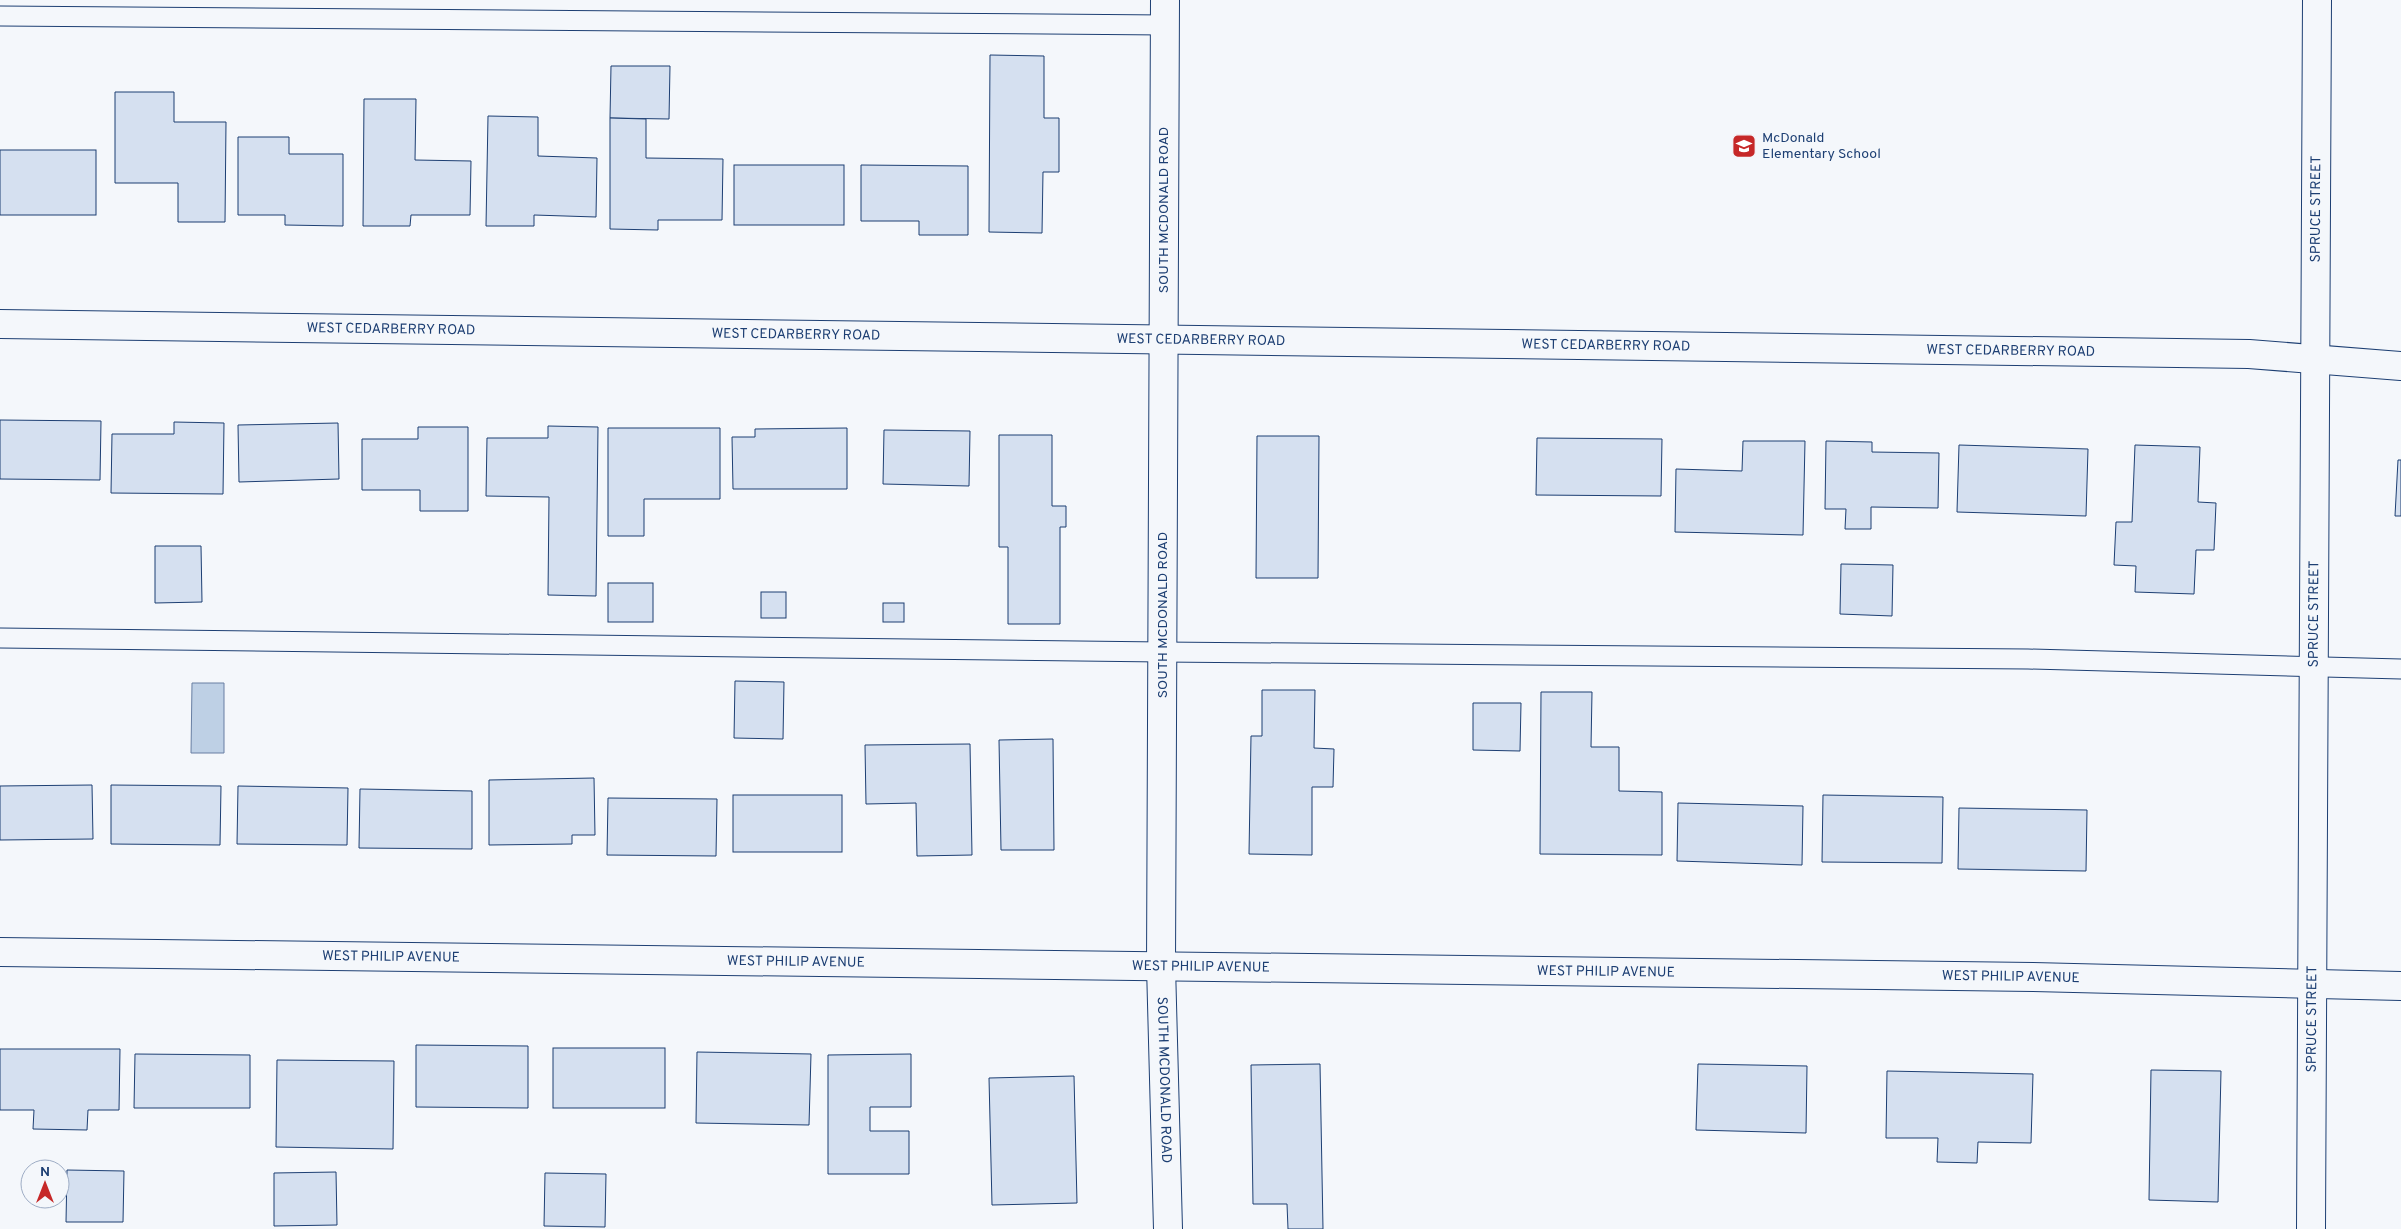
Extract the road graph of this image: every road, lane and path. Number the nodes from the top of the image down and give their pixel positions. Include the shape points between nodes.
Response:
1 (2317, 0) edge
2 (1165, 12) edge
3 (0, 16) edge
4 (0, 324) edge
5 (1164, 338) junction
6 (2316, 359) junction
7 (2401, 366) edge
8 (0, 638) edge
9 (1162, 652) junction
10 (2314, 668) junction
11 (2401, 669) edge
12 (0, 952) edge
13 (1161, 966) junction
14 (2312, 985) junction
15 (2401, 986) edge
16 (1168, 1229) edge
17 (2311, 1229) edge

1 - 6 street, SPRUCE STREET
2 - 3 lane
2 - 5 street, SOUTH MCDONALD ROAD
4 - 5 street, WEST CEDARBERRY ROAD
5 - 6 street, WEST CEDARBERRY ROAD via 2238,354
5 - 9 street, SOUTH MCDONALD ROAD
6 - 7 street, WEST CEDARBERRY ROAD
6 - 10 street, SPRUCE STREET
8 - 9 lane
9 - 10 lane via 2028,660
9 - 13 street, SOUTH MCDONALD ROAD
10 - 11 lane
10 - 14 street, SPRUCE STREET
12 - 13 street, WEST PHILIP AVENUE
13 - 14 street, WEST PHILIP AVENUE via 2033,976
13 - 16 street, SOUTH MCDONALD ROAD
14 - 15 street, WEST PHILIP AVENUE
14 - 17 street, SPRUCE STREET

